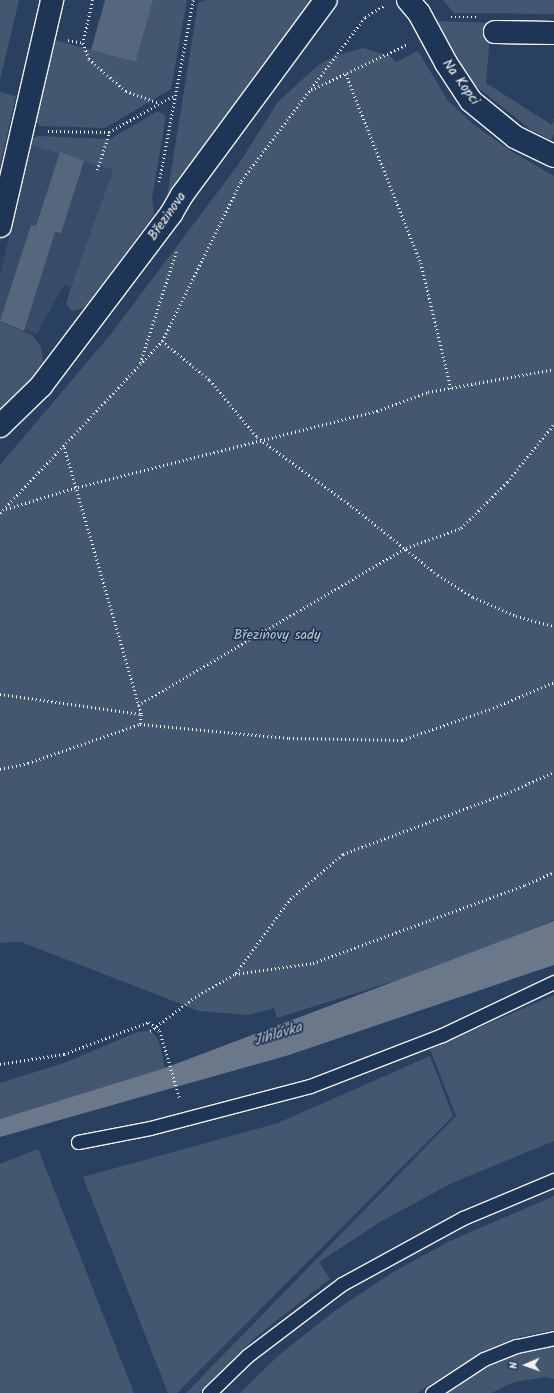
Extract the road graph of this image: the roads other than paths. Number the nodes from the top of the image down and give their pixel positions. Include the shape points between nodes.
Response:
1 (52, 0) edge
2 (326, 0) edge
3 (408, 0) edge
4 (495, 32) dead end
5 (554, 33) edge
6 (554, 156) edge
7 (0, 226) edge
8 (0, 426) edge
9 (554, 982) edge
10 (78, 1142) dead end
11 (554, 1180) edge
12 (554, 1338) edge
13 (209, 1393) edge
14 (432, 1393) edge

1 - 7 street
2 - 8 street, Březinova via 182,194 171,214 41,386
3 - 6 street, Na Kopci via 471,101 515,137
4 - 5 street
9 - 10 lane via 442,1035 310,1086 150,1128
11 - 13 lane via 463,1218 342,1284 247,1356
12 - 14 lane via 517,1346 484,1359

